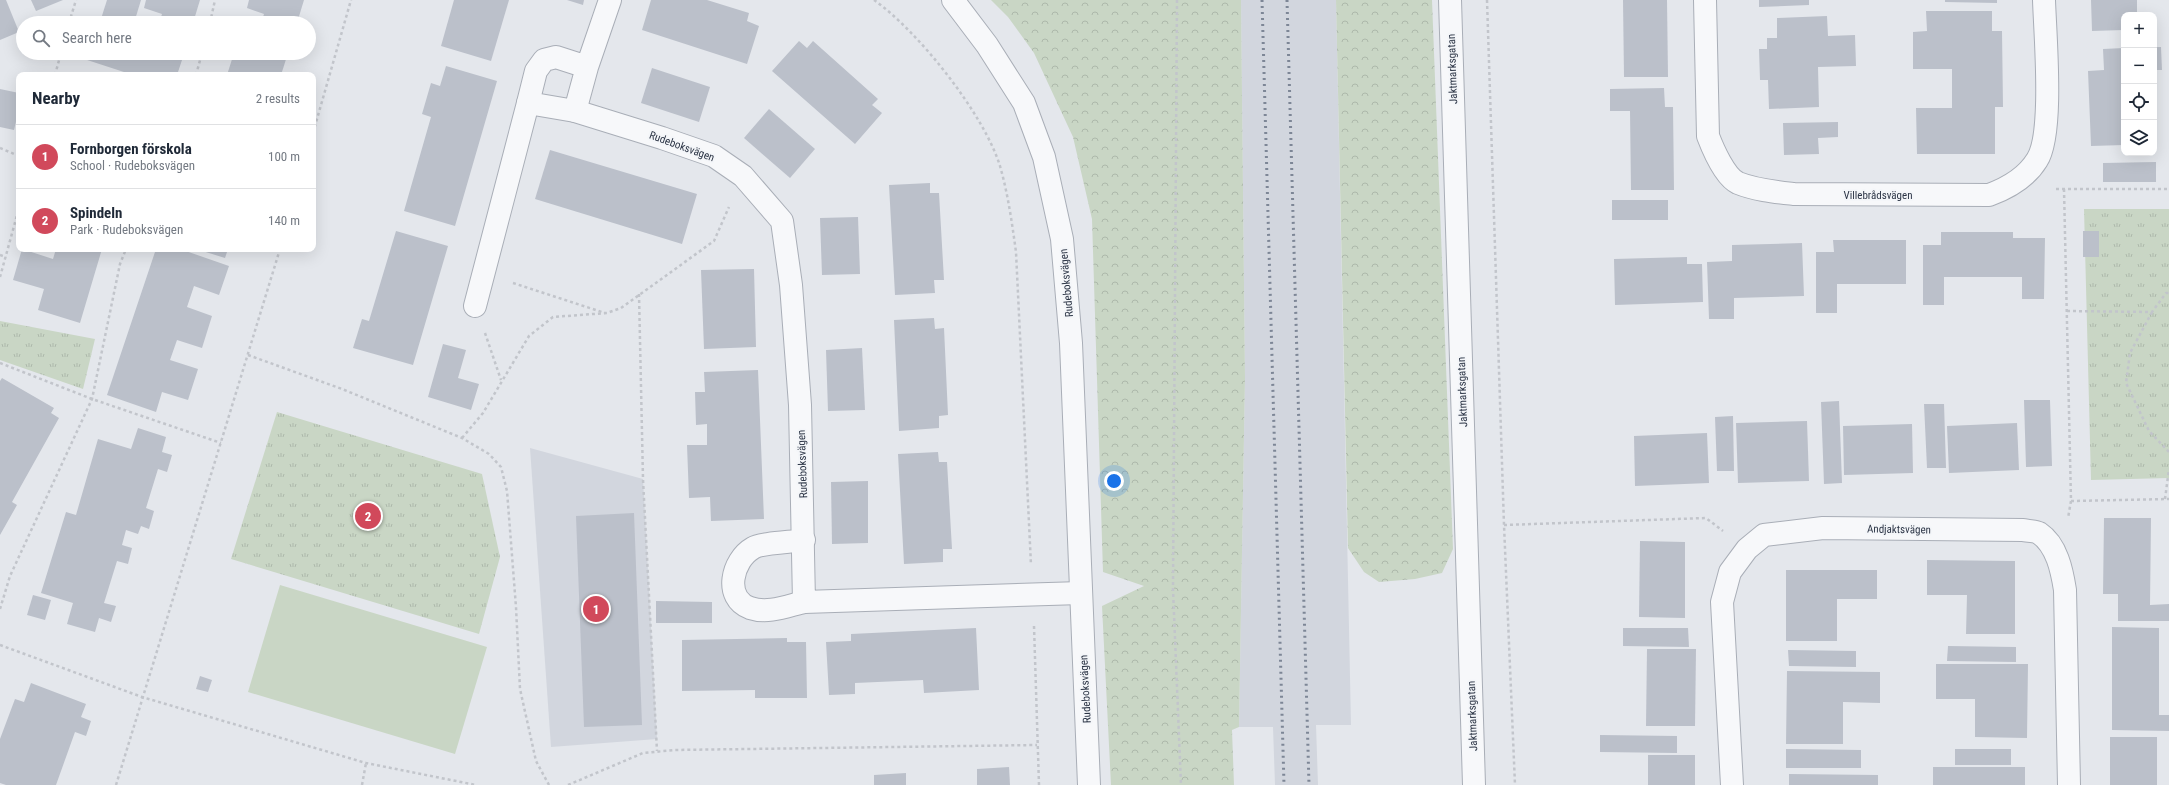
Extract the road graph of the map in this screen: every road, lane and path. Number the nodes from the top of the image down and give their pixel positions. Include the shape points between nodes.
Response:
1 (76, 0) edge
2 (215, 0) edge
3 (351, 0) edge
4 (610, 0) edge
5 (874, 0) edge
6 (953, 0) edge
7 (1177, 0) edge
8 (1450, 0) edge
9 (1488, 0) edge
10 (1705, 0) edge
11 (2044, 0) edge
12 (72, 16) edge
13 (212, 16) edge
14 (59, 60) edge
15 (200, 60) edge
16 (587, 67) junction
17 (56, 72) edge
18 (197, 72) edge
19 (528, 104) junction
20 (576, 111) junction
21 (316, 122) edge
22 (0, 148) edge
23 (16, 155) edge
24 (743, 176) junction
25 (2064, 188) junction
26 (2007, 189) junction
27 (2169, 189) edge
28 (16, 219) edge
29 (125, 252) edge
30 (279, 252) edge
31 (0, 255) edge
32 (6, 257) junction
33 (484, 273) junction
34 (0, 277) edge
35 (2169, 293) edge
36 (639, 294) junction
37 (475, 306) joint
38 (2067, 311) junction
39 (2152, 312) junction
40 (607, 313) junction
41 (248, 355) junction
42 (0, 363) edge
43 (501, 380) junction
44 (92, 399) junction
45 (462, 438) junction
46 (221, 443) junction
47 (2169, 452) edge
48 (2169, 469) edge
49 (2165, 499) junction
50 (2169, 499) edge
51 (2071, 501) junction
52 (1504, 525) junction
53 (804, 540) junction
54 (1747, 549) junction
55 (2061, 565) junction
56 (1081, 593) junction
57 (1033, 594) junction
58 (804, 602) junction
59 (0, 609) edge
60 (0, 645) edge
61 (142, 697) junction
62 (1037, 745) junction
63 (658, 751) junction
64 (366, 763) junction
65 (116, 785) edge
66 (362, 785) edge
67 (476, 785) edge
68 (549, 785) edge
69 (568, 785) edge
70 (1039, 785) edge
71 (1089, 785) edge
72 (1181, 785) edge
73 (1474, 785) edge
74 (1515, 785) edge
75 (1732, 785) edge
76 (2069, 785) edge

1 - 12 path
2 - 13 path
3 - 21 path
4 - 16 street
5 - 57 path via 907,29 946,73 972,109 1000,164 1016,252
6 - 56 street, Rudeboksvägen via 987,45 1024,104 1044,158 1062,239 1071,343
7 - 72 path via 1173,589
8 - 73 street, Jaktmarksgatan
9 - 52 path
10 - 26 street, Villebrådsvägen via 1708,136 1716,157 1737,182 1764,190 1794,194 1989,195
11 - 26 street, Villebrådsvägen via 2046,135 2038,160
14 - 17 path
15 - 18 path
16 - 19 street via 556,57 544,60 536,70
16 - 20 street
19 - 20 street, Rudeboksvägen
19 - 33 street
20 - 24 street, Rudeboksvägen via 714,156
22 - 23 path
24 - 36 path via 714,241
24 - 53 street, Rudeboksvägen via 782,221 791,285 800,398
25 - 26 path
25 - 27 path
25 - 38 path
28 - 32 path
29 - 44 path via 120,264
30 - 41 path
31 - 32 path
32 - 34 path
33 - 37 street
33 - 40 path
35 - 39 path via 2161,298
36 - 40 path via 621,308
36 - 63 path via 644,479
37 - 43 path
38 - 39 path
38 - 51 path
39 - 47 path via 2130,353 2126,383 2149,431
40 - 43 path via 553,316 529,336
41 - 45 path via 342,389
41 - 46 path
42 - 44 path
43 - 45 path via 483,413
44 - 46 path
44 - 59 path via 13,570
45 - 68 path via 489,454 501,467 506,491 516,607 520,688 536,761
46 - 61 path
48 - 49 path
49 - 50 path
49 - 51 path
51 - 55 path
52 - 54 path via 1706,518
52 - 74 path
53 - 58 street, Rudeboksvägen
53 - 58 street via 754,547 745,554 733,574 732,588 738,599 749,607 767,610
54 - 55 street, Andjaktsvägen via 1764,535 1823,528 2023,530 2038,532
54 - 75 street, Andjaktsvägen via 1730,572 1722,602
55 - 76 street, Andjaktsvägen via 2065,590
56 - 57 street
56 - 71 street, Rudeboksvägen
57 - 58 street
57 - 62 path
60 - 61 path
61 - 64 path
61 - 65 path
62 - 63 path
62 - 70 path
63 - 69 path via 643,753
64 - 66 path
64 - 67 path

